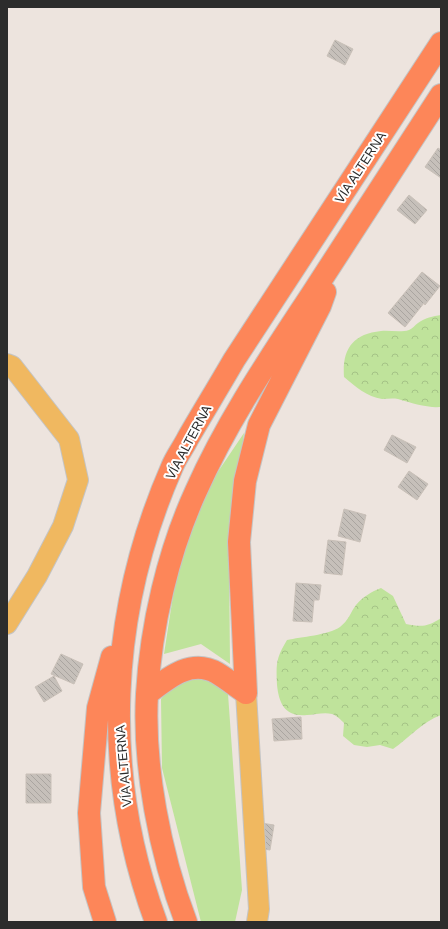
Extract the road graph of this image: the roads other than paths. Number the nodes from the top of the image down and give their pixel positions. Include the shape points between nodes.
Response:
1 (441, 42) edge
2 (441, 95) edge
3 (341, 249) junction
4 (7, 364) edge
5 (128, 611) junction
6 (7, 624) edge
7 (246, 693) junction
8 (147, 694) junction
9 (105, 922) edge
10 (156, 922) edge
11 (186, 922) edge
12 (257, 922) edge

1 - 5 highway, VÍA ALTERNA via 234,360 172,466 144,545
2 - 3 highway, VÍA ALTERNA
3 - 7 highway via 320,306 259,425 245,481 239,542
3 - 8 highway, VÍA ALTERNA via 251,389 221,440 196,491 174,548 163,589
4 - 6 main road via 12,366 69,440 78,480 63,526 37,576
5 - 9 highway via 119,631 98,708 89,813 94,887
5 - 10 highway, VÍA ALTERNA via 118,715 121,772 136,855
7 - 8 highway via 216,672 195,667 171,676
7 - 12 main road via 259,909
8 - 11 highway, VÍA ALTERNA via 147,744 153,794 170,874

